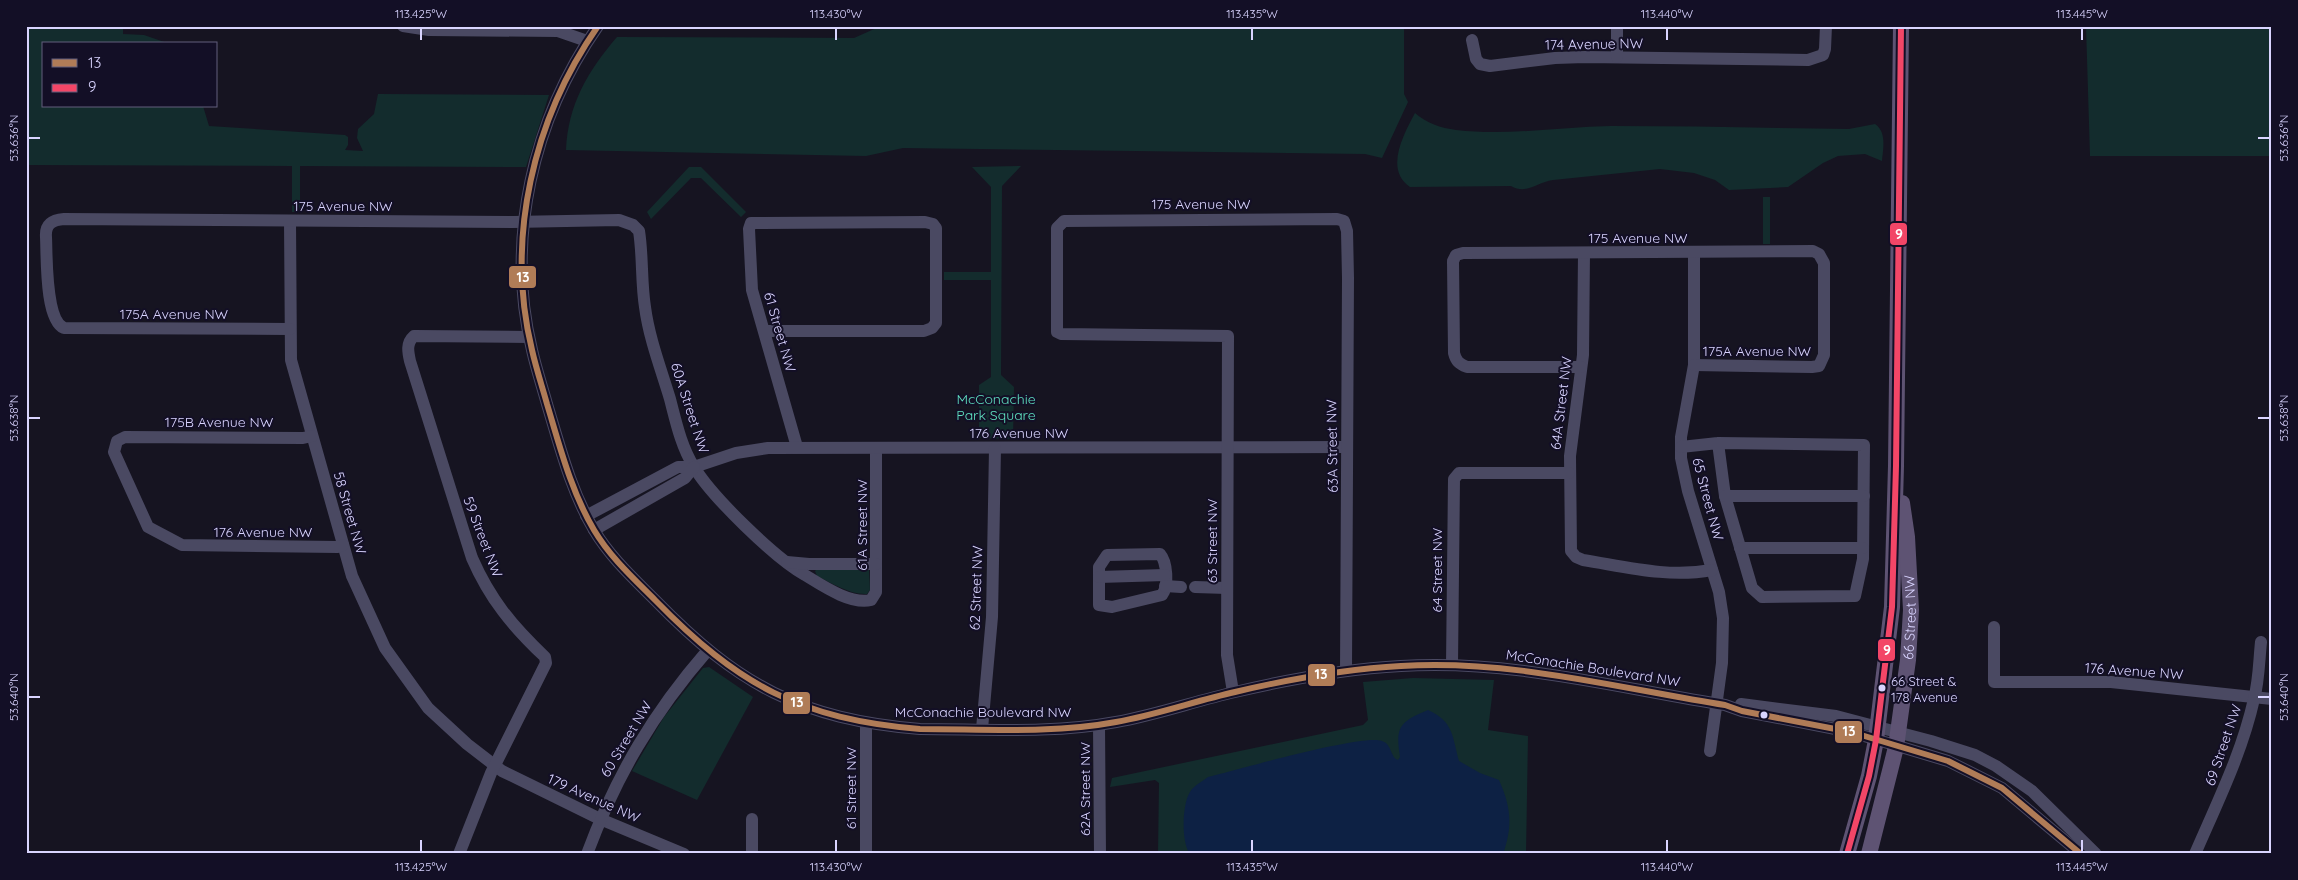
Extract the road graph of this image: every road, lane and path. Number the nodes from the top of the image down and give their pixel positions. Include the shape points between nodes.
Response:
1 (403, 26) edge
2 (598, 26) edge
3 (1617, 26) edge
4 (1826, 26) edge
5 (1901, 26) edge
6 (1472, 40) dead end
7 (587, 41) junction
8 (1617, 57) junction
9 (290, 221) junction
10 (1344, 221) joint
11 (524, 222) junction
12 (633, 225) joint
13 (1694, 252) junction
14 (1584, 253) junction
15 (1057, 278) joint
16 (59, 326) joint
17 (290, 329) junction
18 (764, 331) junction
19 (529, 336) junction
20 (1694, 366) junction
21 (1819, 366) joint
22 (1581, 367) junction
23 (312, 436) junction
24 (1718, 444) junction
25 (797, 447) junction
26 (1347, 447) junction
27 (1681, 447) junction
28 (876, 448) junction
29 (995, 448) junction
30 (1228, 448) junction
31 (1896, 466) junction
32 (694, 467) junction
33 (1569, 473) junction
34 (1725, 496) junction
35 (1864, 496) junction
36 (586, 516) junction
37 (594, 530) junction
38 (344, 545) junction
39 (182, 546) joint
40 (1740, 548) junction
41 (1863, 548) junction
42 (785, 562) junction
43 (876, 564) junction
44 (1712, 570) junction
45 (1099, 577) junction
46 (1165, 580) junction
47 (1181, 587) dead end
48 (1195, 587) dead end
49 (1227, 588) junction
50 (871, 600) joint
51 (1994, 627) dead end
52 (2261, 642) dead end
53 (708, 650) junction
54 (1452, 665) junction
55 (1346, 671) junction
56 (1233, 692) junction
57 (2255, 698) junction
58 (2272, 699) edge
59 (1720, 704) junction
60 (866, 723) junction
61 (1099, 725) junction
62 (982, 729) junction
63 (1887, 736) junction
64 (1710, 751) dead end
65 (495, 766) junction
66 (600, 819) junction
67 (752, 819) dead end
68 (459, 854) edge
69 (587, 854) edge
70 (684, 854) edge
71 (752, 854) edge
72 (866, 854) edge
73 (1100, 854) edge
74 (1847, 854) edge
75 (1859, 854) edge
76 (1869, 854) edge
77 (2081, 854) edge
78 (2096, 854) edge
79 (2195, 854) edge

1 - 7 street via 429,30 549,30 566,32
2 - 7 street, McConachie Boulevard NW
3 - 8 street
4 - 8 street, 174 Avenue NW via 1823,55 1808,60
5 - 31 main road, 66 Street NW
6 - 8 street, 174 Avenue NW via 1476,60 1490,66 1555,58
7 - 11 street, McConachie Boulevard NW via 546,124 533,170
9 - 11 street, 175 Avenue NW
9 - 16 street, 175 Avenue NW via 53,221 46,231 47,263 51,309
9 - 17 street, 58 Street NW
10 - 15 street, 175 Avenue NW via 1070,220 1057,228
10 - 26 street, 63A Street NW via 1347,231
11 - 12 street, 175 Avenue NW via 620,220
11 - 19 street, McConachie Boulevard NW via 523,291
12 - 32 street, 60A Street NW via 639,231 641,242 648,328 682,441
13 - 14 street, 175 Avenue NW
13 - 20 street, 65 Street NW
13 - 21 street, 175 Avenue NW via 1813,251 1819,254 1824,263 1824,355
14 - 22 street, 64A Street NW
14 - 22 street, 175 Avenue NW via 1463,253 1456,255 1453,261 1454,353 1460,365
15 - 30 street, 63 Street NW via 1057,332 1061,334 1228,336
16 - 17 street, 175A Avenue NW via 69,329
17 - 23 street, 58 Street NW via 291,360
18 - 18 street, 61 Street NW via 750,274 748,228 751,223 925,222 936,228 936,323 932,328 924,331
18 - 25 street, 61 Street NW
19 - 36 street, McConachie Boulevard NW via 568,475
19 - 65 street, 59 Street NW via 414,336 408,345 413,371 472,558 497,606 518,632 545,657 546,663
20 - 21 street, 175A Avenue NW
20 - 27 street, 65 Street NW
22 - 33 street, 64A Street NW
23 - 38 street, 58 Street NW
23 - 39 street, 175B Avenue NW via 125,437 117,441 114,452 148,527
24 - 27 street
24 - 34 street
24 - 35 street via 1864,445
25 - 28 street, 176 Avenue NW
25 - 32 street, 176 Avenue NW via 749,450
26 - 30 street, 176 Avenue NW
26 - 55 street, 63A Street NW
27 - 44 street, 65 Street NW via 1684,478
28 - 29 street, 176 Avenue NW
28 - 43 street, 61A Street NW
29 - 30 street, 176 Avenue NW
29 - 62 street, 62 Street NW via 992,617
30 - 49 street, 63 Street NW
31 - 63 main road, 66 Street NW via 1893,577 1885,676
31 - 63 main road, 66 Street NW via 1907,537 1911,610 1908,660
32 - 36 street, 176 Avenue NW via 678,467
32 - 37 street, 176 Avenue NW via 685,478
32 - 42 street, 60A Street NW via 715,494
33 - 44 street, 64A Street NW via 1569,547 1573,555 1583,560 1658,572 1683,574
33 - 54 street, 64 Street NW via 1464,473 1456,476 1452,484
34 - 35 street
34 - 40 street
35 - 41 street
36 - 37 street, McConachie Boulevard NW
37 - 53 street, McConachie Boulevard NW via 631,577
38 - 39 street, 176 Avenue NW
38 - 65 street, 58 Street NW via 358,591 396,665 428,708
40 - 41 street
40 - 41 street via 1752,588 1762,597 1771,597 1855,596
42 - 43 street
42 - 50 street, 60A Street NW via 834,591 865,602
43 - 50 street, 61A Street NW via 876,592
44 - 59 street, 65 Street NW via 1723,618
45 - 46 street
45 - 46 street via 1099,567 1107,555 1160,554 1165,562
45 - 46 street via 1099,605 1112,607 1159,597 1165,591
46 - 47 street
48 - 49 street
49 - 56 street, 63 Street NW via 1227,655
51 - 57 street, 176 Avenue NW via 1994,682 2111,682
52 - 57 street, 69 Street NW
53 - 60 street, McConachie Boulevard NW via 739,674 781,698 833,716
53 - 66 street, 60 Street NW via 685,676 641,738
54 - 55 street, McConachie Boulevard NW
54 - 59 street, McConachie Boulevard NW via 1520,670
55 - 56 street, McConachie Boulevard NW
56 - 61 street, McConachie Boulevard NW
57 - 58 street, 176 Avenue NW
57 - 79 street, 69 Street NW via 2230,776
59 - 63 street, McConachie Boulevard NW via 1742,712
59 - 64 street, 65 Street NW
60 - 62 street, McConachie Boulevard NW via 920,729
60 - 72 street, 61 Street NW
61 - 62 street, McConachie Boulevard NW
61 - 73 street, 62A Street NW
63 - 74 main road, 66 Street NW via 1864,793
63 - 75 main road
63 - 76 main road, 66 Street NW
63 - 77 street via 1996,785
63 - 78 street via 1956,748 1996,766 2032,791
65 - 66 street, 179 Avenue NW
65 - 68 street, 59 Street NW
66 - 69 street, 60 Street NW
66 - 70 street, 179 Avenue NW
67 - 71 street

